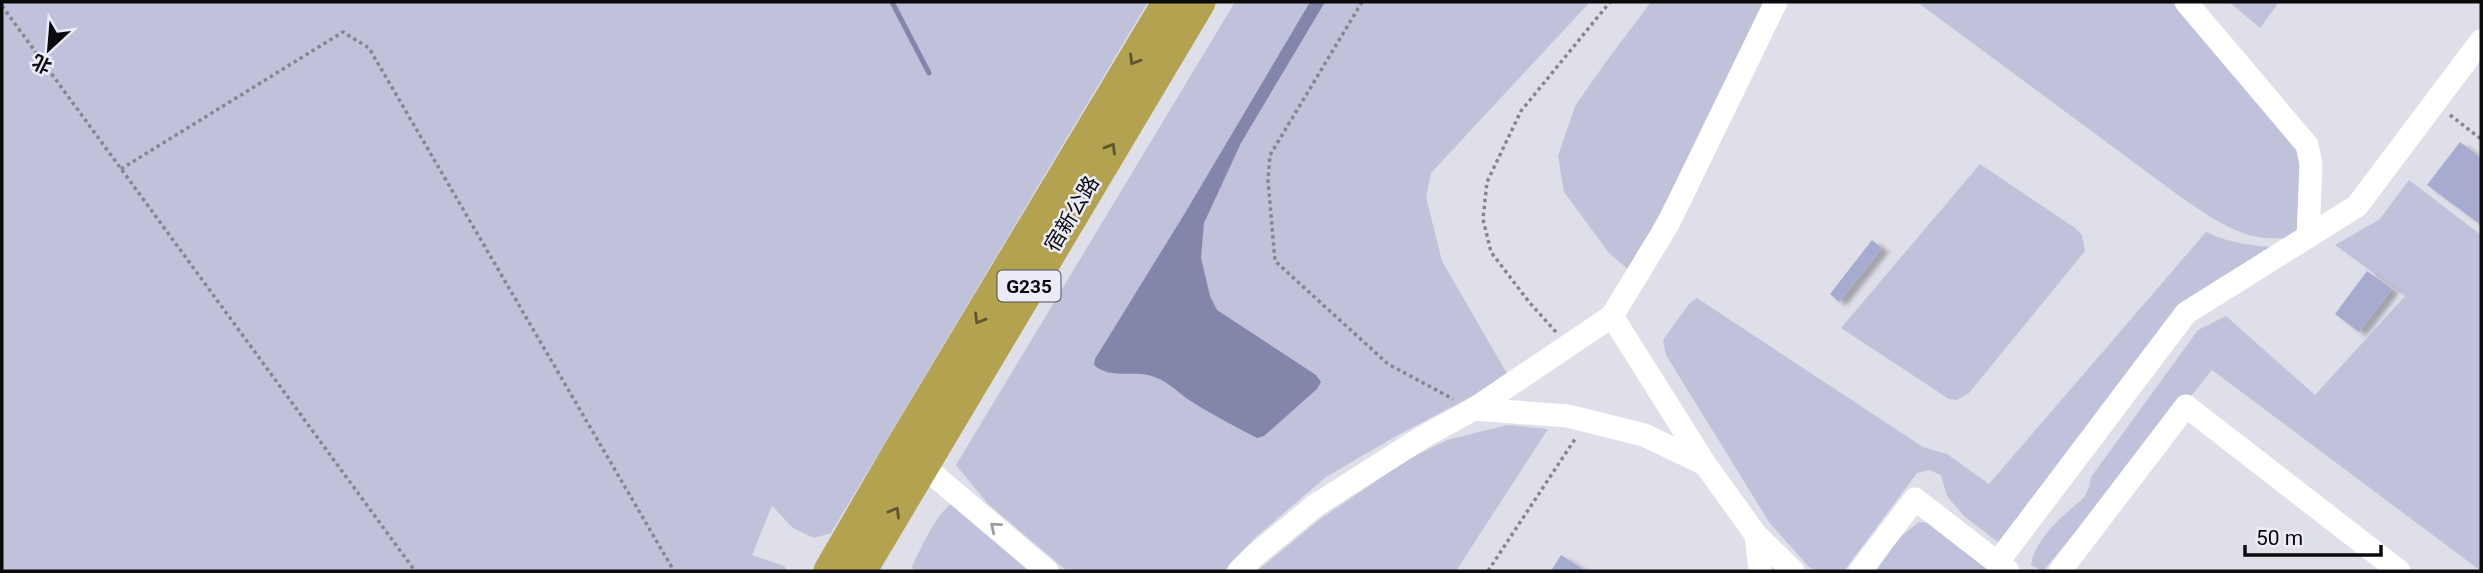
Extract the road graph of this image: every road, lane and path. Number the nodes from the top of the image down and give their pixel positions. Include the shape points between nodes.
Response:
1 (1169, 2) edge
2 (1199, 2) edge
3 (1362, 2) edge
4 (1610, 2) edge
5 (1776, 2) edge
6 (2186, 2) edge
7 (2, 6) edge
8 (2481, 41) edge
9 (2435, 103) junction
10 (2481, 139) edge
11 (121, 169) junction
12 (2308, 237) junction
13 (1612, 316) junction
14 (1568, 346) junction
15 (1474, 409) junction
16 (1587, 421) junction
17 (1705, 464) junction
18 (922, 465) junction
19 (1756, 535) junction
20 (2003, 567) edge
21 (856, 570) edge
22 (415, 571) edge
23 (674, 571) edge
24 (1047, 571) edge
25 (1239, 571) edge
26 (1488, 571) edge
27 (1760, 571) edge
28 (1793, 571) edge
29 (1860, 571) edge
30 (2060, 571) edge
31 (2399, 571) edge

1 -> 21 highway, 宿新公路 / G235 via 899,452
18 -> 2 highway, 宿新公路 / G235
3 - 15 path via 1270,155 1275,261 1388,364
4 - 14 path via 1521,111 1487,182 1483,219 1492,253
5 - 13 lane via 1668,224
6 - 12 lane via 2307,145 2311,164
7 - 11 path
8 - 9 lane
9 - 10 path
9 - 12 lane via 2357,206
11 - 22 path
11 - 23 path via 343,32 357,38 369,48
12 - 20 lane via 2186,313
13 - 14 lane
13 - 17 lane
14 - 15 lane
15 - 16 lane
15 - 25 lane via 1316,505
16 - 17 lane via 1644,435
16 - 26 path
17 - 19 lane
21 -> 18 highway, 宿新公路 / G235
24 -> 18 lane
19 - 27 lane
19 - 28 lane
20 - 29 lane via 1915,499
30 - 31 lane via 2186,406

